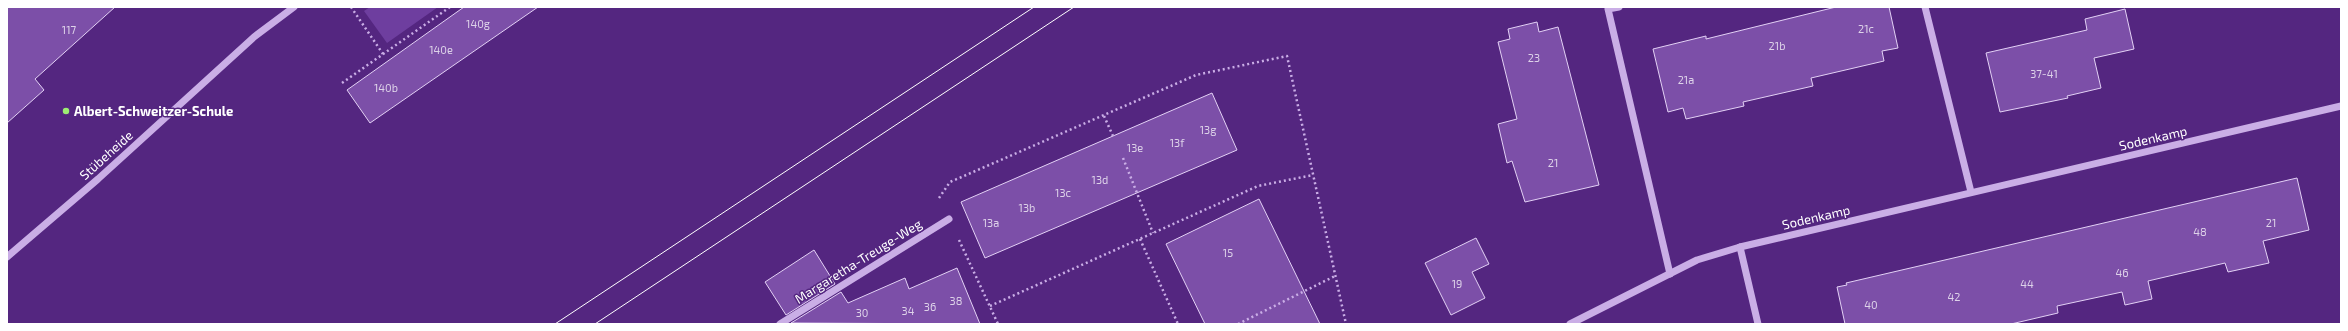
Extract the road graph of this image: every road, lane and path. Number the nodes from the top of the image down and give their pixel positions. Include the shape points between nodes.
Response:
1 (294, 7) edge
2 (351, 7) edge
3 (450, 7) edge
4 (1619, 7) edge
5 (1925, 7) edge
6 (383, 54) junction
7 (342, 83) dead end
8 (2341, 106) edge
9 (1104, 116) junction
10 (1113, 136) dead end
11 (1123, 158) dead end
12 (1313, 175) junction
13 (1971, 192) junction
14 (949, 219) junction
15 (1153, 233) junction
16 (1140, 239) junction
17 (1740, 247) junction
18 (7, 257) edge
19 (1670, 274) junction
20 (1335, 276) junction
21 (990, 306) junction
22 (780, 324) edge
23 (998, 324) edge
24 (1178, 324) edge
25 (1238, 324) edge
26 (1346, 324) edge
27 (1570, 324) edge
28 (1758, 324) edge

1 - 18 street, Stübeheide via 254,37 98,179
2 - 6 path
3 - 6 path
4 - 19 street via 1608,9
5 - 13 street
6 - 7 path
8 - 13 street, Sodenkamp
9 - 10 path
9 - 12 path via 1196,75 1287,56
9 - 14 path via 950,182 939,198
11 - 15 path
12 - 15 path via 1258,186
12 - 20 path
13 - 17 street, Sodenkamp
14 - 21 path
14 - 22 street, Margaretha-Treuge-Weg
15 - 16 path
16 - 21 path
16 - 24 path
17 - 19 street, Sodenkamp via 1697,260
17 - 28 street
19 - 27 street, Sodenkamp
20 - 25 path
20 - 26 path
21 - 23 path

